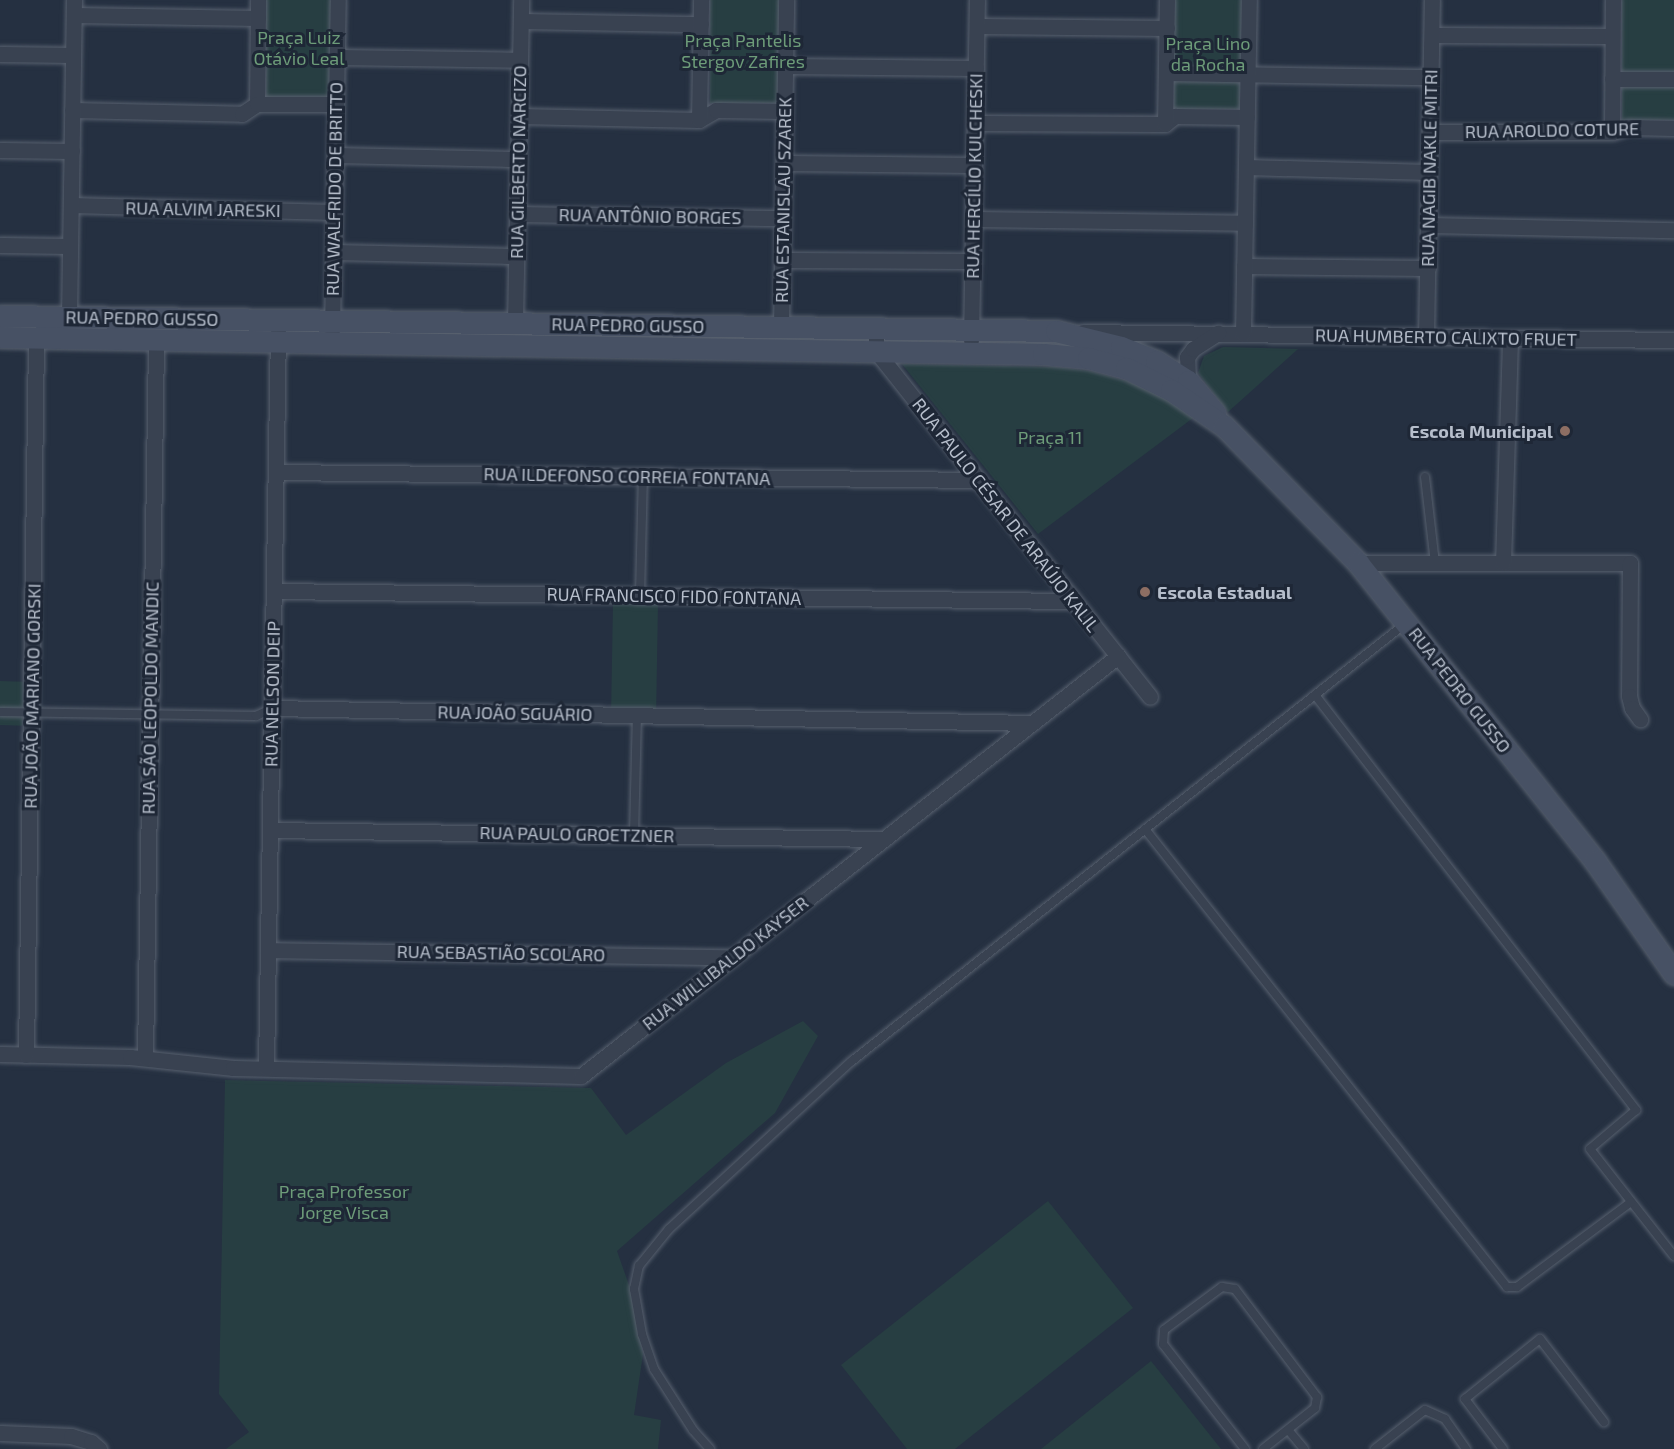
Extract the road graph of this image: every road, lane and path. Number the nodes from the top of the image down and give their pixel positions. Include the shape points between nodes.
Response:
1 (258, 0) edge
2 (338, 0) edge
3 (521, 0) edge
4 (701, 0) edge
5 (786, 0) edge
6 (977, 0) edge
7 (1167, 0) edge
8 (1249, 0) edge
9 (1432, 0) edge
10 (1613, 0) edge
11 (74, 8) edge
12 (258, 18) junction
13 (521, 21) junction
14 (701, 24) junction
15 (977, 26) junction
16 (1167, 28) junction
17 (1432, 35) junction
18 (1612, 36) junction
19 (0, 54) edge
20 (73, 55) junction
21 (337, 57) junction
22 (520, 60) junction
23 (785, 66) junction
24 (976, 68) junction
25 (1166, 73) junction
26 (1248, 74) junction
27 (1431, 77) junction
28 (1612, 79) junction
29 (1674, 80) edge
30 (257, 104) junction
31 (336, 105) junction
32 (72, 110) junction
33 (784, 111) junction
34 (519, 116) junction
35 (1247, 117) junction
36 (699, 120) junction
37 (975, 123) junction
38 (1165, 124) junction
39 (1674, 128) edge
40 (1430, 132) junction
41 (1612, 132) junction
42 (0, 150) edge
43 (72, 151) junction
44 (335, 155) junction
45 (518, 159) junction
46 (784, 163) junction
47 (974, 165) junction
48 (1246, 167) junction
49 (1429, 172) junction
50 (71, 206) junction
51 (334, 212) junction
52 (517, 214) junction
53 (783, 218) junction
54 (974, 219) junction
55 (1245, 223) junction
56 (1428, 225) junction
57 (1674, 230) edge
58 (0, 245) edge
59 (70, 246) junction
60 (333, 252) junction
61 (516, 256) junction
62 (782, 260) junction
63 (973, 261) junction
64 (1244, 266) junction
65 (1428, 268) junction
66 (0, 316) edge
67 (69, 317) junction
68 (278, 320) junction
69 (332, 321) junction
70 (515, 323) junction
71 (781, 327) junction
72 (876, 329) junction
73 (972, 330) junction
74 (1056, 331) junction
75 (1218, 333) junction
76 (1243, 334) junction
77 (0, 337) edge
78 (36, 337) junction
79 (1426, 337) junction
80 (1510, 338) junction
81 (156, 339) junction
82 (1674, 340) edge
83 (278, 341) junction
84 (332, 342) junction
85 (876, 351) junction
86 (971, 352) junction
87 (1188, 381) junction
88 (1224, 426) junction
89 (276, 472) junction
90 (643, 476) junction
91 (1425, 477) dead end
92 (978, 480) junction
93 (1358, 563) junction
94 (1435, 563) junction
95 (1503, 563) junction
96 (274, 591) junction
97 (640, 595) junction
98 (1074, 601) junction
99 (1407, 622) junction
100 (1118, 656) junction
101 (1315, 695) junction
102 (1150, 697) dead end
103 (272, 708) junction
104 (0, 712) edge
105 (33, 712) junction
106 (150, 716) junction
107 (637, 716) junction
108 (1640, 719) dead end
109 (1032, 723) junction
110 (1145, 829) junction
111 (270, 830) junction
112 (634, 835) junction
113 (884, 839) junction
114 (268, 950) junction
115 (733, 957) junction
116 (1674, 974) edge
117 (0, 1054) edge
118 (26, 1055) junction
119 (145, 1058) junction
120 (266, 1068) junction
121 (1631, 1202) junction
122 (1674, 1256) edge
123 (1604, 1422) dead end
124 (1289, 1431) junction
125 (0, 1433) edge
126 (99, 1449) edge
127 (710, 1449) edge
128 (1245, 1449) edge
129 (1263, 1449) edge
130 (1304, 1449) edge
131 (1376, 1449) edge
132 (1466, 1449) edge
133 (1503, 1449) edge

1 - 12 street
2 - 21 street, RUA WALFRIDO DE BRITTO
3 - 13 street, RUA GILBERTO NARCIZO
4 - 14 street
5 - 23 street, RUA ESTANISLAU SZAREK
6 - 15 street, RUA HERCÍLIO KULCHESKI
7 - 16 street
8 - 26 street
9 - 17 street, RUA NAGIB NAKLE MITRI
10 - 18 street
11 - 12 street
11 - 20 street
12 - 30 street
13 - 14 street
13 - 22 street, RUA GILBERTO NARCIZO
14 - 36 street
15 - 16 street
15 - 24 street, RUA HERCÍLIO KULCHESKI
16 - 25 street
17 - 18 street
17 - 27 street, RUA NAGIB NAKLE MITRI
18 - 28 street
19 - 20 street
20 - 32 street
21 - 22 street
21 - 31 street, RUA WALFRIDO DE BRITTO
22 - 34 street, RUA GILBERTO NARCIZO
23 - 24 street
23 - 33 street, RUA ESTANISLAU SZAREK
24 - 37 street, RUA HERCÍLIO KULCHESKI
25 - 26 street
25 - 38 street
26 - 27 street
26 - 35 street
27 - 40 street, RUA NAGIB NAKLE MITRI
28 - 29 street
28 - 41 street
30 - 31 street
30 - 32 street via 242,114
31 - 44 street, RUA WALFRIDO DE BRITTO
32 - 43 street
33 - 36 street via 716,110
33 - 46 street, RUA ESTANISLAU SZAREK
34 - 36 street
34 - 45 street, RUA GILBERTO NARCIZO
35 - 38 street via 1175,116
35 - 48 street
37 - 38 street
37 - 47 street, RUA HERCÍLIO KULCHESKI
39 - 41 street, RUA AROLDO COTURE via 1628,127
40 - 41 street, RUA AROLDO COTURE
40 - 49 street, RUA NAGIB NAKLE MITRI
42 - 43 street
43 - 50 street
44 - 45 street
44 - 51 street, RUA WALFRIDO DE BRITTO
45 - 52 street, RUA GILBERTO NARCIZO
46 - 47 street
46 - 53 street, RUA ESTANISLAU SZAREK
47 - 54 street, RUA HERCÍLIO KULCHESKI
48 - 49 street
48 - 55 street
49 - 56 street, RUA NAGIB NAKLE MITRI
50 - 51 street, RUA ALVIM JARESKI
50 - 59 street
51 - 60 street, RUA WALFRIDO DE BRITTO
52 - 53 street, RUA ANTÔNIO BORGES
52 - 61 street, RUA GILBERTO NARCIZO
53 - 62 street, RUA ESTANISLAU SZAREK
54 - 55 street
54 - 63 street, RUA HERCÍLIO KULCHESKI
55 - 64 street
56 - 57 street
56 - 65 street, RUA NAGIB NAKLE MITRI
58 - 59 street
59 - 67 street
60 - 61 street
60 - 69 street, RUA WALFRIDO DE BRITTO
61 - 70 street, RUA GILBERTO NARCIZO
62 - 63 street
62 - 71 street, RUA ESTANISLAU SZAREK
63 - 73 street, RUA HERCÍLIO KULCHESKI
64 - 65 street
64 - 76 street
65 - 79 street, RUA NAGIB NAKLE MITRI
66 - 67 main road, RUA PEDRO GUSSO
67 - 68 main road, RUA PEDRO GUSSO
68 - 69 main road, RUA PEDRO GUSSO
68 - 83 street, RUA NELSON DEIP
69 - 70 main road, RUA PEDRO GUSSO
69 - 84 street, RUA WALFRIDO DE BRITTO
70 - 71 main road, RUA PEDRO GUSSO
71 - 72 main road, RUA PEDRO GUSSO
72 - 73 main road, RUA PEDRO GUSSO
72 - 85 street
73 - 74 main road, RUA PEDRO GUSSO
73 - 86 street, RUA HERCÍLIO KULCHESKI
74 - 75 street, RUA HUMBERTO CALIXTO FRUET
74 - 87 main road, RUA PEDRO GUSSO via 1137,353
75 - 76 street, RUA HUMBERTO CALIXTO FRUET
75 - 87 street via 1187,357
76 - 79 street, RUA HUMBERTO CALIXTO FRUET
77 - 78 main road, RUA PEDRO GUSSO
78 - 81 main road, RUA PEDRO GUSSO
78 - 105 street, RUA JOÃO MARIANO GORSKI
79 - 80 street, RUA HUMBERTO CALIXTO FRUET
80 - 82 street, RUA HUMBERTO CALIXTO FRUET
80 - 95 street
81 - 83 main road, RUA PEDRO GUSSO
81 - 106 street, RUA SÃO LEOPOLDO MANDIC
83 - 84 main road, RUA PEDRO GUSSO
83 - 89 street, RUA NELSON DEIP
84 - 85 main road, RUA PEDRO GUSSO
85 - 86 main road, RUA PEDRO GUSSO
85 - 92 street, RUA PAULO CÉSAR DE ARAÚJO KALIL
86 - 88 main road, RUA PEDRO GUSSO via 1067,355 1110,362 1156,382
87 - 88 main road, RUA PEDRO GUSSO
88 - 93 main road, RUA PEDRO GUSSO
89 - 90 street, RUA ILDEFONSO CORREIA FONTANA
89 - 96 street, RUA NELSON DEIP
90 - 92 street, RUA ILDEFONSO CORREIA FONTANA
90 - 97 lane
91 - 94 lane
92 - 98 street, RUA PAULO CÉSAR DE ARAÚJO KALIL
93 - 94 street
93 - 99 main road, RUA PEDRO GUSSO
94 - 95 street
95 - 108 street via 1630,563 1629,696
96 - 97 street, RUA FRANCISCO FIDO FONTANA
96 - 103 street, RUA NELSON DEIP
97 - 98 street, RUA FRANCISCO FIDO FONTANA
98 - 100 street, RUA PAULO CÉSAR DE ARAÚJO KALIL
99 - 101 lane
99 - 116 main road, RUA PEDRO GUSSO via 1595,861
100 - 102 street, RUA PAULO CÉSAR DE ARAÚJO KALIL
100 - 109 street, RUA WILLIBALDO KAYSER
101 - 110 lane
101 - 121 lane via 1636,1110 1590,1149
103 - 106 lane, RUA JOÃO SGUÁRIO via 256,716
103 - 107 street, RUA JOÃO SGUÁRIO
103 - 111 street, RUA NELSON DEIP
104 - 105 lane, RUA JOÃO SGUÁRIO
105 - 106 lane, RUA JOÃO SGUÁRIO
105 - 118 street, RUA JOÃO MARIANO GORSKI
106 - 119 street, RUA SÃO LEOPOLDO MANDIC
107 - 109 street, RUA JOÃO SGUÁRIO
107 - 112 lane
109 - 113 street, RUA WILLIBALDO KAYSER
110 - 121 lane via 1507,1287 1517,1287
110 - 127 lane via 852,1061 669,1229 639,1266 634,1289 642,1334 654,1369 693,1430
111 - 112 street, RUA PAULO GROETZNER
111 - 114 street, RUA NELSON DEIP
112 - 113 street, RUA PAULO GROETZNER
113 - 115 street, RUA WILLIBALDO KAYSER
114 - 115 street, RUA SEBASTIÃO SCOLARO
114 - 120 street, RUA NELSON DEIP
115 - 120 street, RUA WILLIBALDO KAYSER via 581,1076
117 - 118 street, RUA WILLIBALDO KAYSER
118 - 119 street, RUA WILLIBALDO KAYSER
119 - 120 street, RUA WILLIBALDO KAYSER
121 - 122 lane
123 - 133 lane via 1540,1339 1466,1399
124 - 128 lane via 1315,1408 1317,1397 1234,1289 1222,1287 1164,1330 1163,1344
124 - 129 lane
124 - 130 lane
125 - 126 street via 71,1436
131 - 132 lane via 1425,1410 1445,1419

